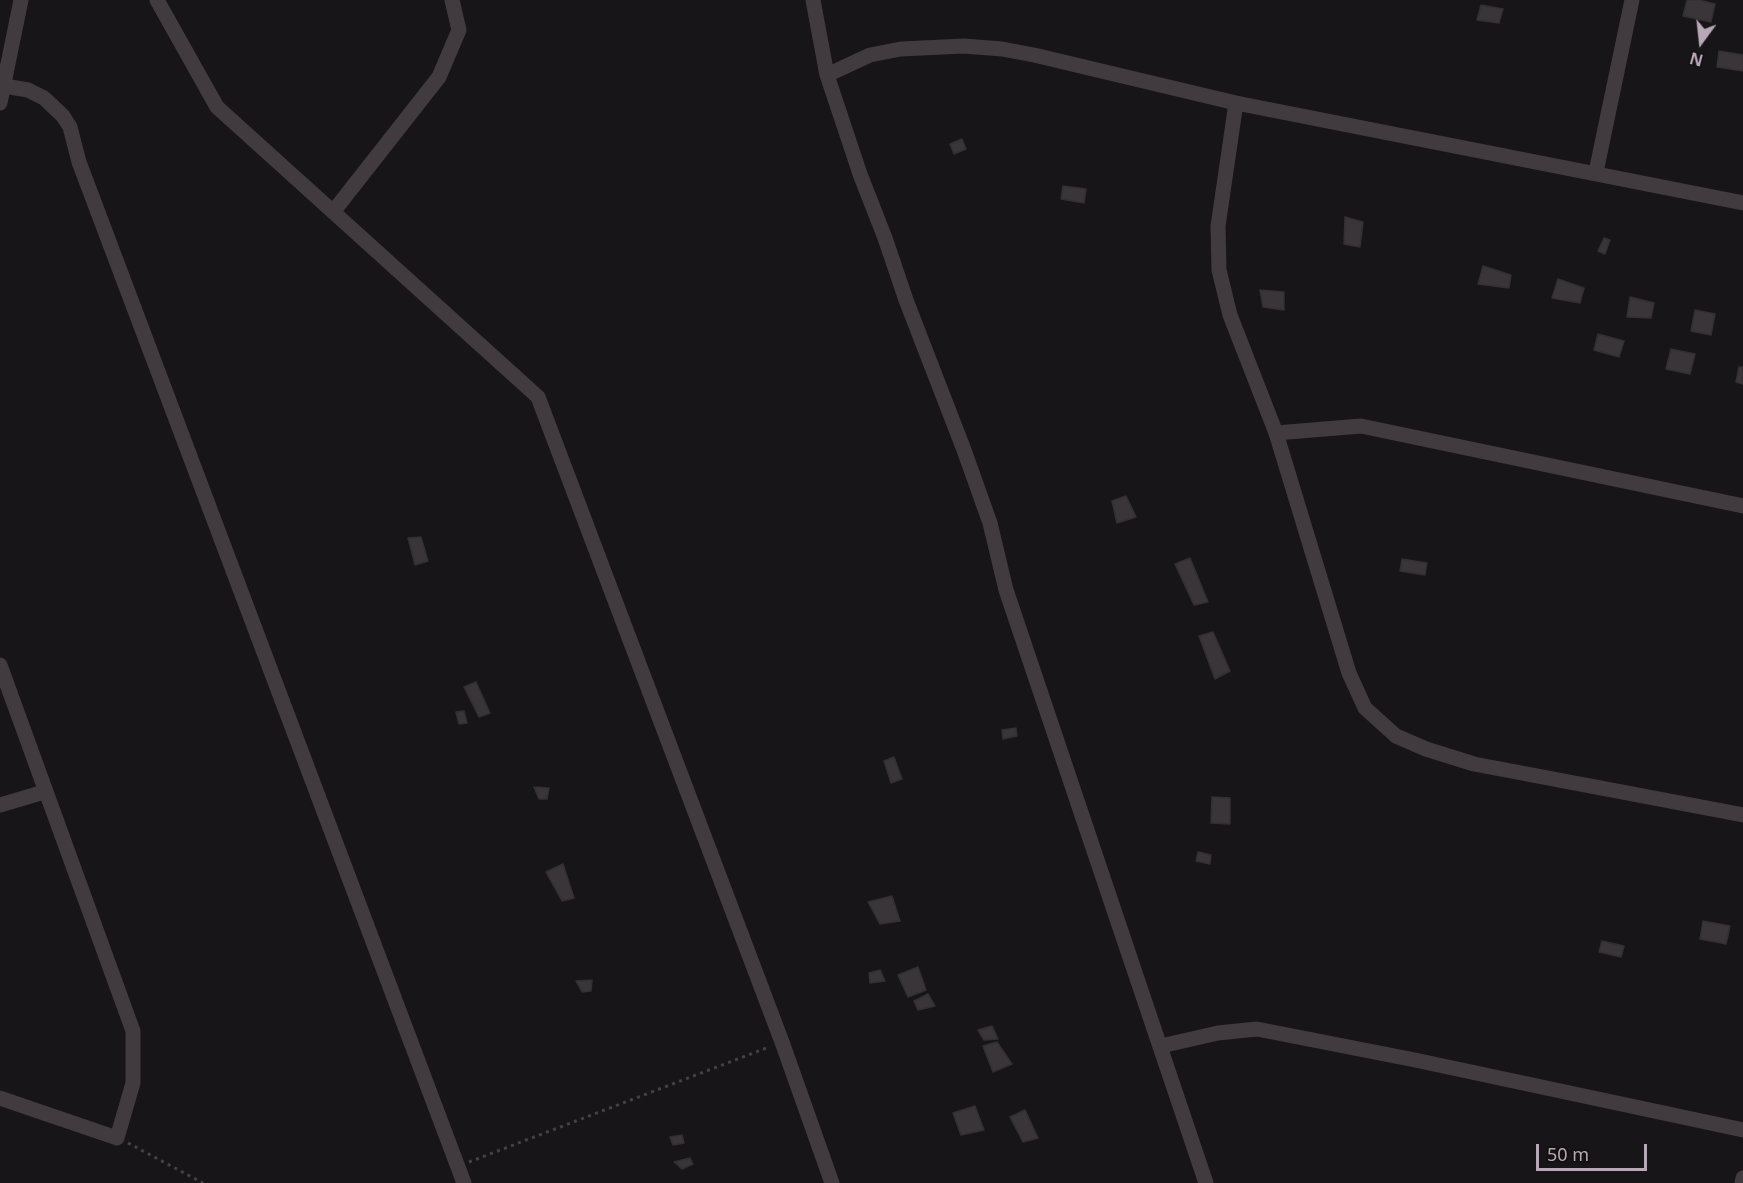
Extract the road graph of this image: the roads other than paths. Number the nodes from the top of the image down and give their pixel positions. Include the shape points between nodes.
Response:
1 (21, 0) edge
2 (157, 0) edge
3 (452, 0) edge
4 (813, 0) edge
5 (1632, 0) edge
6 (827, 75) junction
7 (4, 86) junction
8 (0, 103) edge
9 (1236, 103) junction
10 (1596, 172) junction
11 (1743, 203) edge
12 (333, 212) junction
13 (1276, 433) junction
14 (1743, 506) edge
15 (0, 665) edge
16 (44, 792) junction
17 (0, 805) edge
18 (1743, 815) edge
19 (1161, 1046) junction
20 (0, 1098) edge
21 (1743, 1130) edge
22 (1743, 1178) edge
23 (464, 1183) edge
24 (832, 1183) edge
25 (1206, 1183) edge
26 (1742, 1183) edge

1 - 7 street
2 - 12 street via 217,107
3 - 12 street via 459,30 439,77
4 - 6 street
5 - 10 street
6 - 9 street via 880,53 964,46 1034,55
6 - 19 street via 986,512 1006,590
7 - 8 street
7 - 23 street via 28,90 44,98 70,128 83,173
9 - 10 street
9 - 13 street via 1218,226 1219,270 1230,315
10 - 11 street
12 - 24 street via 538,397
13 - 14 street via 1361,426
13 - 18 street via 1349,673 1365,708 1396,736 1474,764
15 - 16 street
16 - 17 street
16 - 20 street via 133,1031 133,1083 117,1138
19 - 21 street via 1257,1029
19 - 25 street
22 - 26 street

